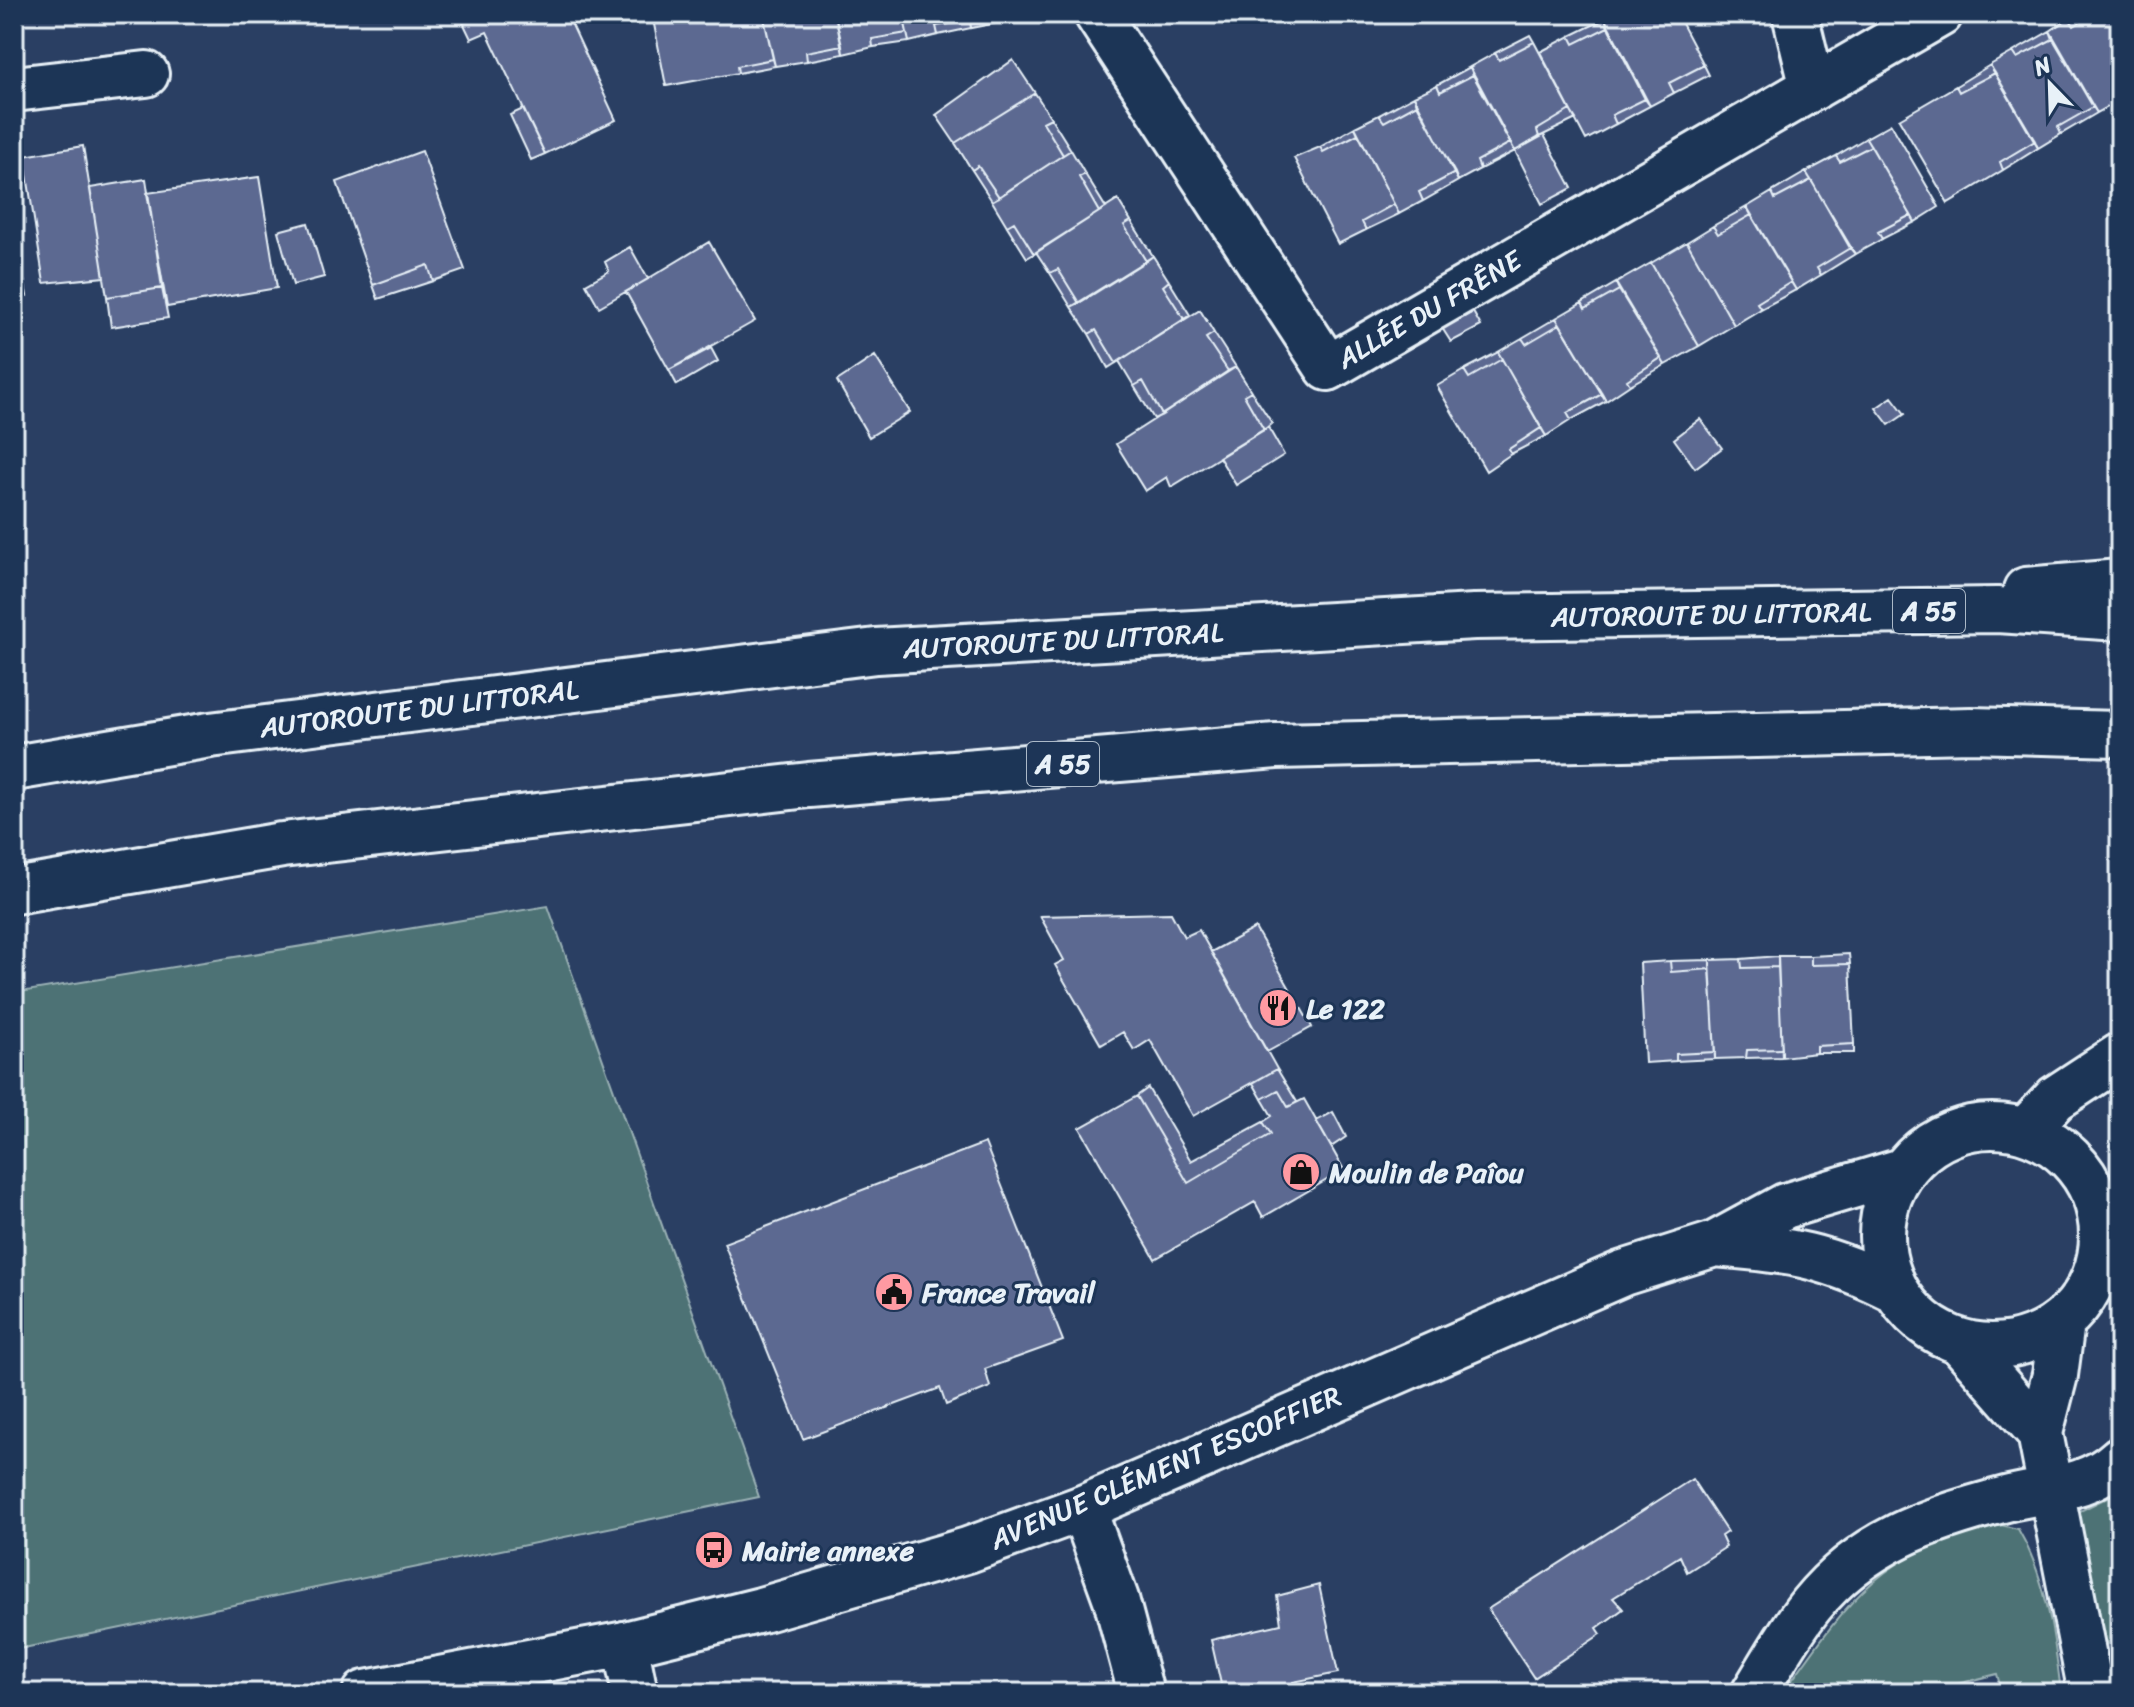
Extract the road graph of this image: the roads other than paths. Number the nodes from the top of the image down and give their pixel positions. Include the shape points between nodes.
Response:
1 (1097, 14) edge
2 (1795, 14) edge
3 (1940, 14) edge
4 (146, 74) dead end
5 (1813, 88) junction
6 (14, 89) edge
7 (2120, 582) edge
8 (1737, 614) junction
9 (2120, 618) edge
10 (2120, 734) edge
11 (14, 768) edge
12 (14, 891) edge
13 (2120, 1056) edge
14 (2025, 1131) junction
15 (1902, 1171) junction
16 (2120, 1180) edge
17 (2102, 1222) junction
18 (1715, 1244) junction
19 (1895, 1290) junction
20 (2062, 1322) junction
21 (1962, 1344) junction
22 (2040, 1433) junction
23 (2120, 1459) edge
24 (2054, 1491) junction
25 (1083, 1508) junction
26 (625, 1644) junction
27 (365, 1693) edge
28 (635, 1693) edge
29 (1141, 1693) edge
30 (1754, 1693) edge
31 (2091, 1693) edge

1 - 5 main road, ALLÉE DU FRÊNE via 1328,368
2 - 5 main road
3 - 5 main road, ALLÉE DU FRÊNE
4 - 6 main road
7 - 8 main road
8 - 9 main road, AUTOROUTE DU LITTORAL / A 55 via 1997,610
8 - 11 main road, AUTOROUTE DU LITTORAL / A 55 via 1474,617 876,651 210,735
10 - 12 main road, A 55 via 1971,730 1276,746 809,785 329,840
13 - 14 main road via 2056,1098
14 - 15 main road via 1991,1126 1957,1131 1927,1147
14 - 17 main road via 2052,1143 2074,1162
15 - 18 main road, AVENUE CLÉMENT ESCOFFIER via 1785,1206
15 - 19 main road via 1888,1199 1882,1230 1884,1260
16 - 17 main road
17 - 20 main road via 2101,1259 2086,1293
18 - 19 main road, AVENUE CLÉMENT ESCOFFIER via 1794,1250 1846,1265
18 - 25 main road, AVENUE CLÉMENT ESCOFFIER via 1609,1279
19 - 21 main road via 1913,1314
20 - 21 main road via 2033,1339 1999,1346
20 - 22 main road
21 - 22 main road
22 - 24 main road
23 - 24 main road via 2105,1473
24 - 30 main road via 1919,1523 1858,1558 1810,1605
24 - 31 main road
25 - 26 main road, AVENUE CLÉMENT ESCOFFIER via 953,1554
25 - 29 main road via 1116,1599
26 - 27 main road, AVENUE CLÉMENT ESCOFFIER
26 - 28 main road

